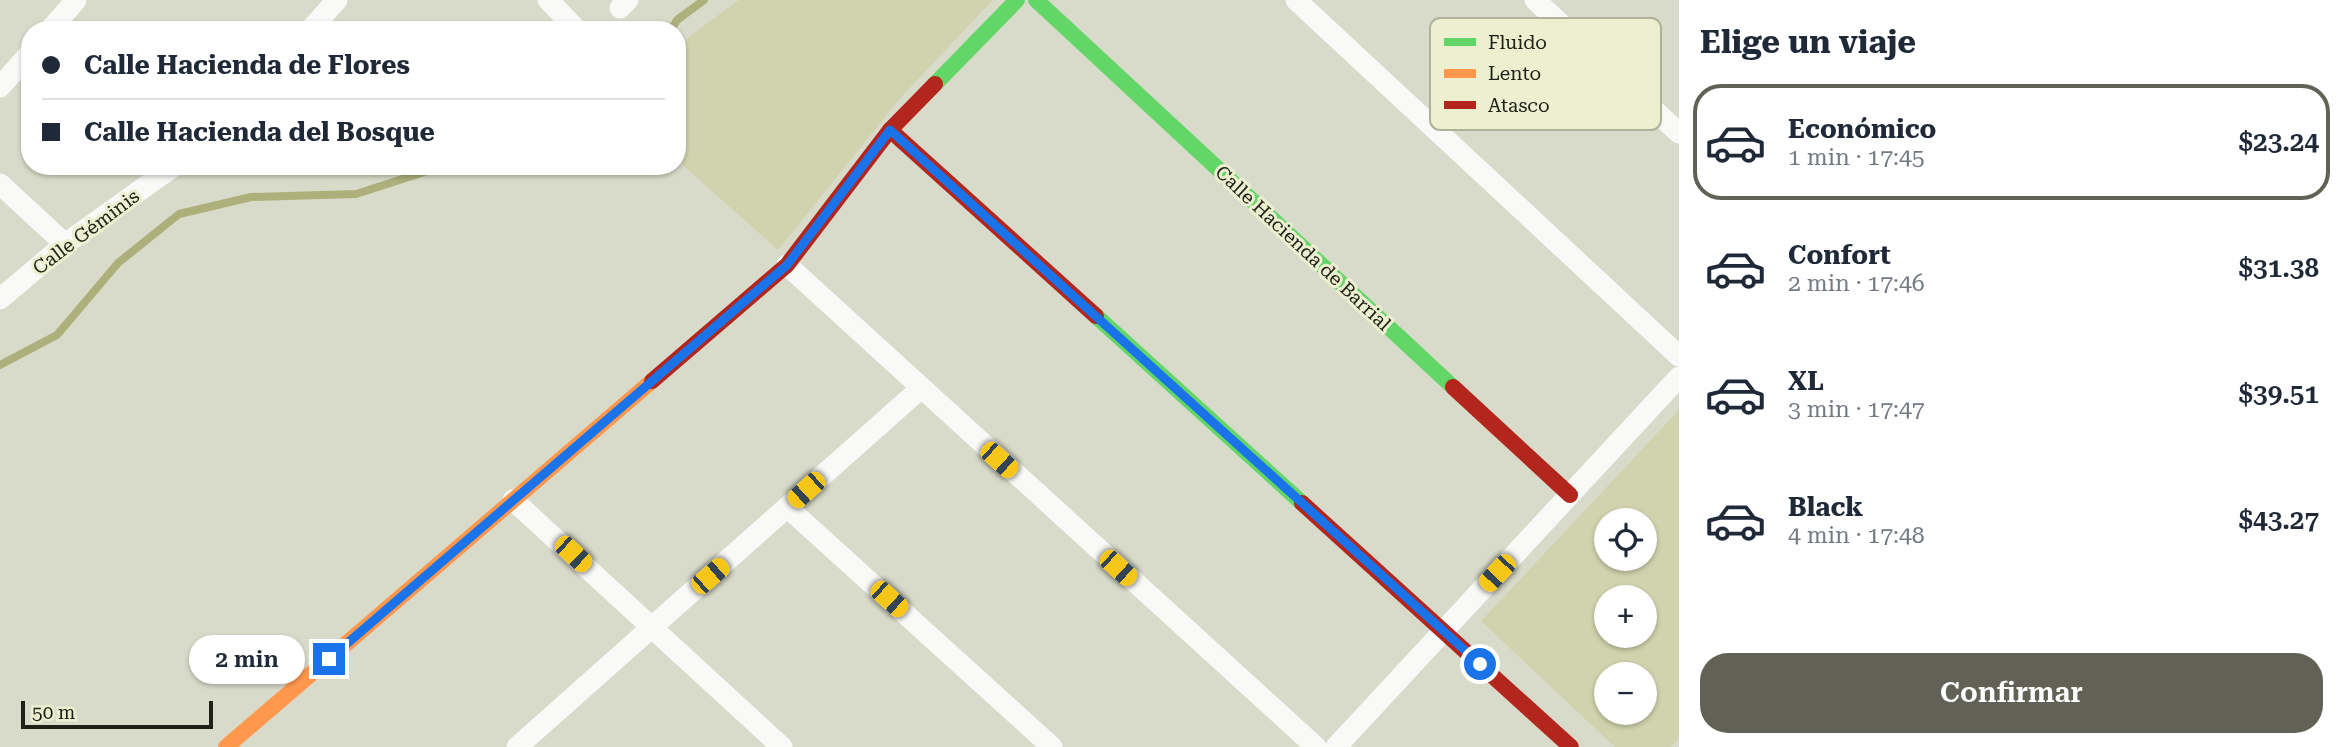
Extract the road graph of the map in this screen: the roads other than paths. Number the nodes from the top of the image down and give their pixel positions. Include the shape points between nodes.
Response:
1 (76, 0) edge
2 (337, 0) edge
3 (548, 0) edge
4 (1017, 0) edge
5 (1036, 0) edge
6 (1296, 0) edge
7 (1535, 0) edge
8 (1554, 18) edge
9 (58, 21) edge
10 (318, 21) edge
11 (568, 21) edge
12 (21, 63) edge
13 (0, 87) edge
14 (1661, 117) edge
15 (1430, 125) edge
16 (890, 130) junction
17 (1436, 130) edge
18 (1679, 134) edge
19 (161, 175) edge
20 (0, 184) edge
21 (65, 244) junction
22 (787, 265) junction
23 (0, 299) edge
24 (1679, 356) edge
25 (1679, 377) edge
26 (920, 389) junction
27 (1570, 495) junction
28 (513, 500) junction
29 (787, 507) junction
30 (652, 627) junction
31 (1443, 631) junction
32 (520, 746) edge
33 (226, 747) edge
34 (782, 747) edge
35 (1052, 747) edge
36 (1316, 747) edge
37 (1336, 747) edge
38 (1571, 747) edge

1 - 9 street
2 - 10 street
3 - 11 street
4 - 16 street
5 - 27 street, Calle Hacienda de Barrial
6 - 15 street
7 - 8 street
12 - 13 street
14 - 18 street
16 - 22 street
16 - 31 street
17 - 24 street
19 - 21 street, Calle Géminis
20 - 21 street
21 - 23 street, Calle Géminis
22 - 26 street
22 - 28 street
25 - 27 street
26 - 29 street
26 - 36 street
27 - 31 street
28 - 30 street
28 - 33 street
29 - 30 street
29 - 35 street
30 - 32 street
30 - 34 street
31 - 37 street
31 - 38 street

